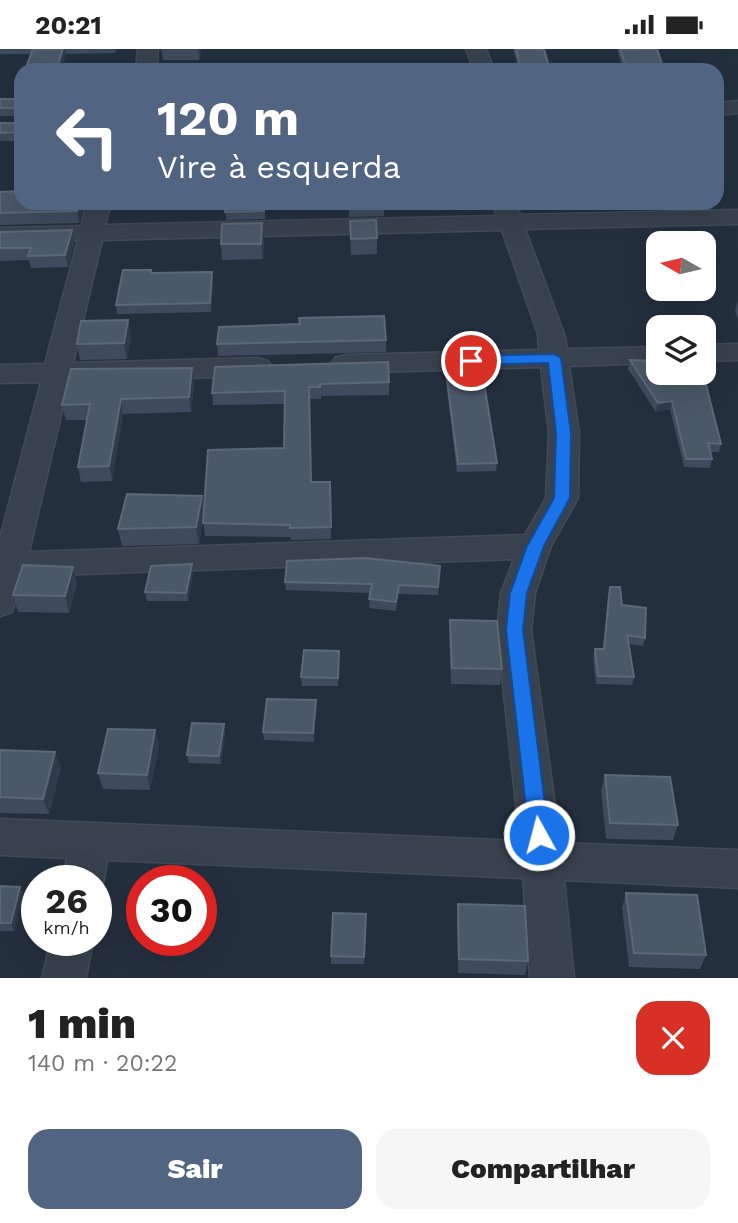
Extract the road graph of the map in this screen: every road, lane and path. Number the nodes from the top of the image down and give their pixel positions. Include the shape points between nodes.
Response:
1 (97, 210) edge
2 (508, 213) edge
3 (738, 217) edge
4 (91, 233) junction
5 (0, 235) edge
6 (738, 352) edge
7 (716, 353) edge
8 (646, 355) edge
9 (554, 358) junction
10 (319, 365) edge
11 (278, 366) edge
12 (56, 372) junction
13 (0, 374) edge
14 (535, 546) junction
15 (5, 564) edge
16 (0, 603) edge
17 (0, 837) edge
18 (91, 841) junction
19 (542, 860) junction
20 (86, 865) edge
21 (738, 869) edge
22 (69, 956) edge
23 (64, 978) edge
24 (552, 978) edge

1 - 4 street
2 - 3 street
2 - 4 street
2 - 9 street via 551,334
4 - 5 street
4 - 12 street
6 - 7 street
8 - 9 street
9 - 10 street
9 - 14 street via 564,433 562,498
11 - 12 street
12 - 13 street
12 - 15 street
14 - 15 street
14 - 19 street via 518,593 514,630
15 - 16 street
17 - 18 street
18 - 19 street
18 - 20 street
19 - 21 street
19 - 24 street
22 - 23 street

